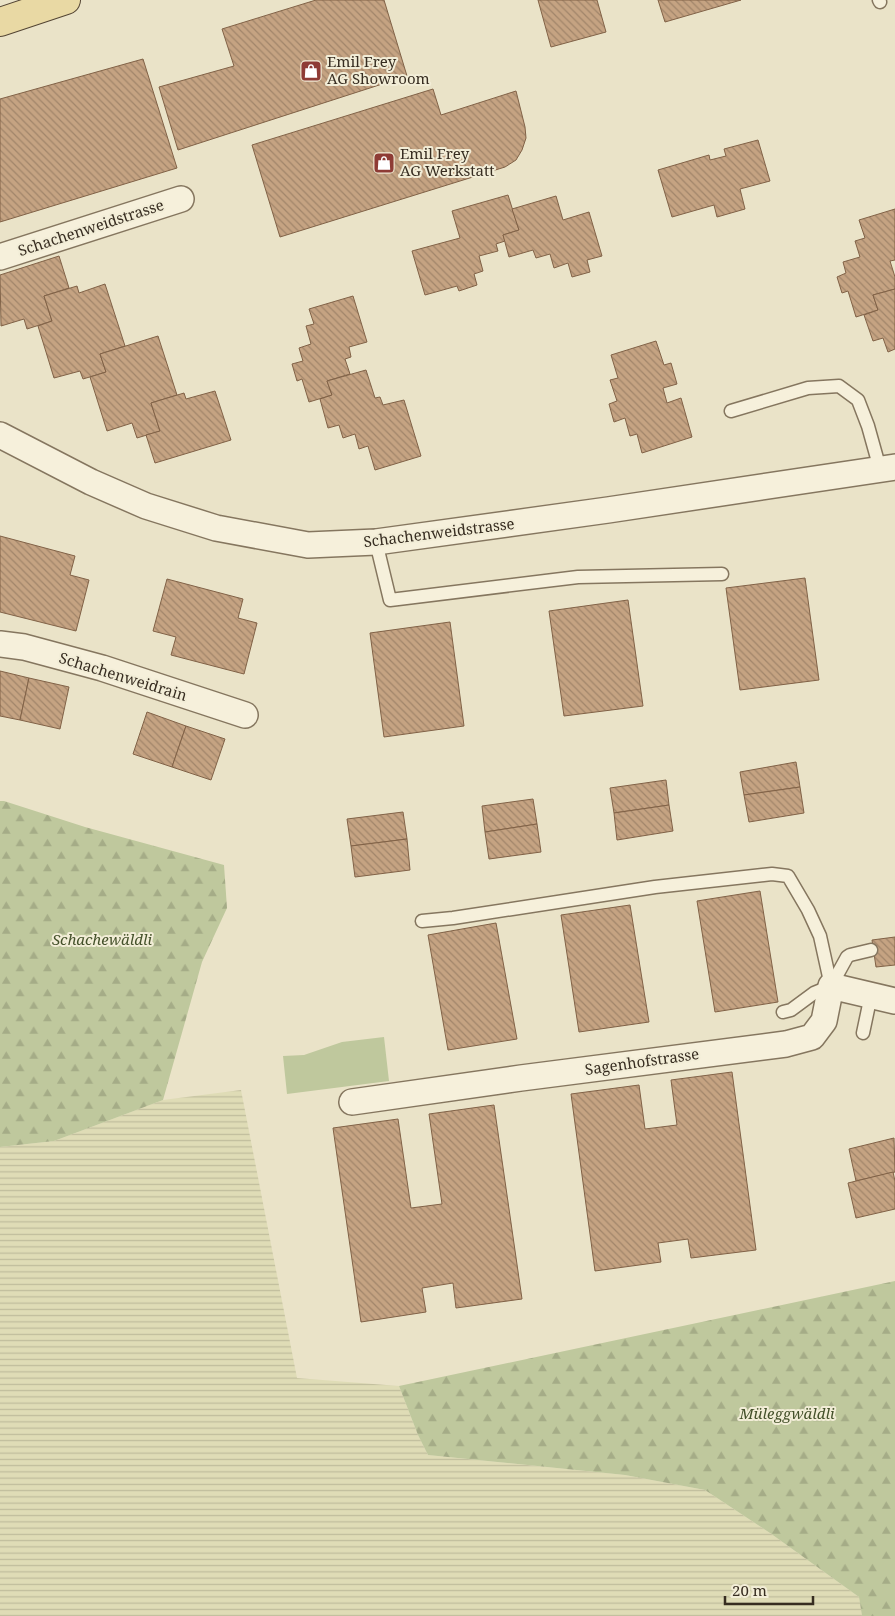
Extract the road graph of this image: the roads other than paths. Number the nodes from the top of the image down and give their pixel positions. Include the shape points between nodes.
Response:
1 (66, 0) edge
2 (0, 22) edge
3 (181, 199) dead end
4 (0, 257) edge
5 (731, 411) dead end
6 (3, 444) edge
7 (888, 468) edge
8 (376, 542) junction
9 (722, 574) dead end
10 (0, 644) edge
11 (245, 716) dead end
12 (422, 921) dead end
13 (871, 950) dead end
14 (831, 986) junction
15 (871, 995) junction
16 (895, 1001) edge
17 (783, 1012) dead end
18 (863, 1033) dead end
19 (352, 1102) dead end

1 - 2 main road
3 - 4 street, Schachenweidstrasse
5 - 7 lane via 808,388 839,386 858,400
6 - 8 street, Schachenweidstrasse via 146,506 216,528 308,544
7 - 8 street, Schachenweidstrasse
8 - 9 lane via 390,600 578,577
10 - 11 street, Schachenweidrain via 24,647 102,668
12 - 14 lane via 663,886 772,874 788,876 820,936
13 - 14 lane via 847,957
14 - 15 street
14 - 17 lane
14 - 19 street, Sagenhofstrasse via 824,1021 812,1037 786,1044
15 - 16 street
15 - 18 lane

